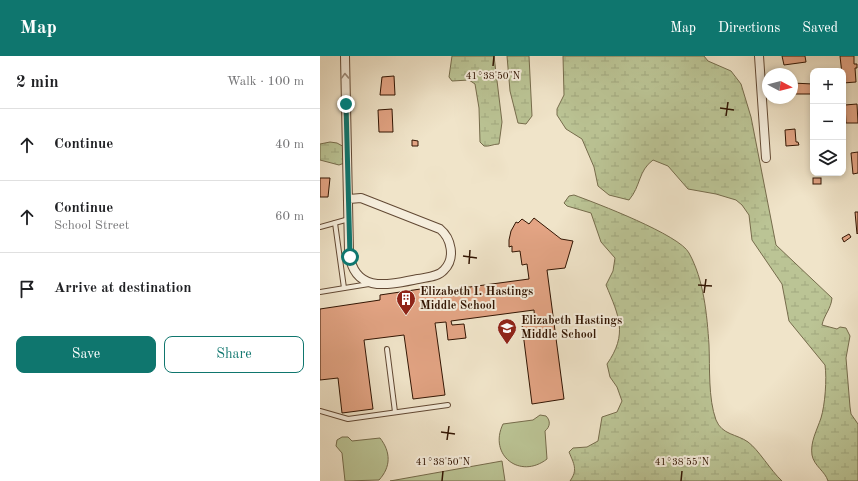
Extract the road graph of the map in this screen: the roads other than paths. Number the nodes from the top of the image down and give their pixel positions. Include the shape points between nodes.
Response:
1 (345, 56) edge
2 (759, 56) edge
3 (766, 158) dead end
4 (349, 199) junction
5 (350, 219) junction
6 (335, 223) junction
7 (320, 226) edge
8 (373, 283) junction
9 (344, 288) junction
10 (320, 292) edge
11 (387, 349) dead end
12 (448, 405) dead end
13 (320, 411) edge
14 (395, 412) junction

4 -> 1 street
2 - 3 street
4 - 5 street
4 - 8 street via 362,198 440,229 450,241 448,263 444,271 437,275 392,284
5 - 6 lane
5 - 8 street via 352,269 362,279
6 - 7 lane
6 - 9 lane
8 - 9 lane
9 - 10 lane
11 - 14 lane
12 - 14 lane
13 - 14 lane via 348,419

